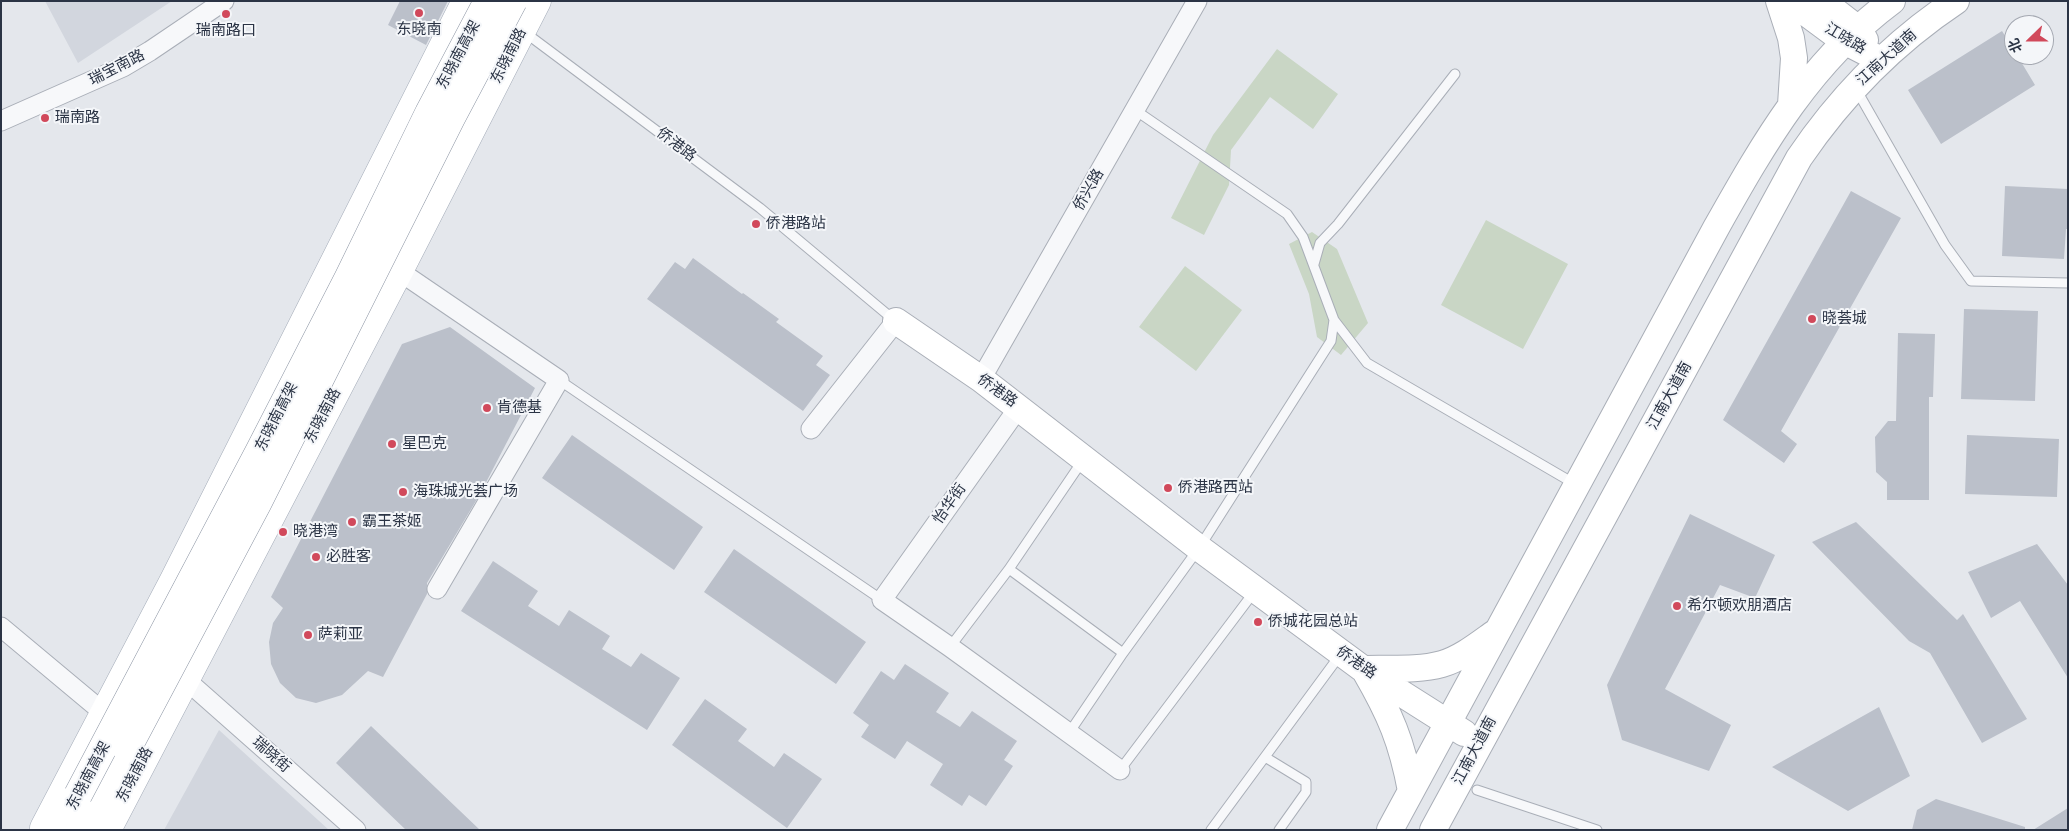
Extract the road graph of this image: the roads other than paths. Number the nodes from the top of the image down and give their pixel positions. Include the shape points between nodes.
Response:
1 (224, 1) edge
2 (466, 1) edge
3 (488, 1) edge
4 (493, 1) edge
5 (511, 1) edge
6 (537, 1) edge
7 (1197, 1) edge
8 (1779, 1) edge
9 (1790, 1) edge
10 (1822, 1) edge
11 (1892, 1) edge
12 (1956, 1) edge
13 (522, 30) junction
14 (1850, 34) junction
15 (1881, 60) junction
16 (1456, 74) dead end
17 (1855, 87) junction
18 (1791, 105) junction
19 (1135, 110) junction
20 (1, 121) edge
21 (1314, 264) junction
22 (399, 271) junction
23 (2068, 283) edge
24 (1334, 320) junction
25 (896, 322) junction
26 (981, 379) junction
27 (558, 380) junction
28 (1018, 407) junction
29 (811, 429) dead end
30 (1084, 458) junction
31 (1578, 485) junction
32 (1199, 548) junction
33 (1009, 569) junction
34 (437, 589) dead end
35 (1256, 590) junction
36 (882, 600) junction
37 (1, 627) edge
38 (1500, 629) junction
39 (950, 647) junction
40 (1123, 653) junction
41 (1342, 653) junction
42 (1363, 668) junction
43 (185, 679) junction
44 (104, 713) junction
45 (1448, 723) junction
46 (1069, 733) junction
47 (1479, 743) junction
48 (1265, 757) junction
49 (1120, 770) joint
50 (1477, 790) dead end
51 (1411, 791) junction
52 (78, 795) junction
53 (43, 830) edge
54 (56, 830) edge
55 (60, 830) edge
56 (85, 830) edge
57 (107, 830) edge
58 (356, 830) edge
59 (1211, 830) edge
60 (1279, 830) edge
61 (1390, 830) edge
62 (1432, 830) edge
63 (1597, 830) edge

1 - 20 street, 瑞宝南路 via 123,67
2 - 44 main road via 231,469
3 - 52 main road, 东晓南高架, bridge via 259,452
4 - 13 main road
5 - 13 main road
5 - 56 main road, 东晓南高架, bridge via 257,504
6 - 13 main road, 东晓南路
7 - 19 street, 侨兴路
8 - 18 main road via 1794,58
9 - 14 main road, 江晓路
10 - 14 main road, 江晓路
11 - 14 main road
12 - 15 main road, 江南大道南
13 - 22 main road, 东晓南路
13 - 25 lane, 侨港路 via 760,208
14 - 15 main road, 江晓路
14 - 18 main road
15 - 17 main road, 江南大道南
16 - 21 lane via 1320,243
17 - 23 lane via 1945,245 1971,281
17 - 47 main road, 江南大道南 via 1820,127 1781,189
18 - 31 main road via 1764,144 1726,211
19 - 21 lane via 1287,214 1303,237
19 - 26 street, 侨兴路
21 - 24 lane
22 - 27 street
22 - 43 main road, 东晓南路
24 - 31 lane via 1367,363
24 - 32 lane via 1331,341
25 - 26 main road, 侨港路
25 - 29 street
26 - 28 main road, 侨港路
27 - 34 street
27 - 36 lane
28 - 30 main road, 侨港路
28 - 36 street, 怡华街
30 - 32 main road, 侨港路
30 - 33 lane
31 - 38 main road
32 - 35 main road, 侨港路
32 - 40 lane
33 - 39 lane
33 - 40 lane
35 - 41 main road, 侨港路
35 - 49 lane
36 - 39 street
37 - 44 street
38 - 42 main road via 1459,657 1441,664
38 - 45 main road
39 - 46 street
40 - 46 lane
41 - 42 main road, 侨港路
41 - 48 lane
42 - 45 main road, 侨港路
42 - 51 main road via 1396,730
43 - 57 main road, 东晓南路
43 - 58 street, 瑞晓街
44 - 53 main road
45 - 47 main road, 侨港路
45 - 51 main road
46 - 49 street
47 - 62 main road, 江南大道南
48 - 59 lane
48 - 60 lane via 1306,782 1306,792
50 - 63 lane
51 - 61 main road
52 - 54 main road
52 - 55 main road, 东晓南高架

